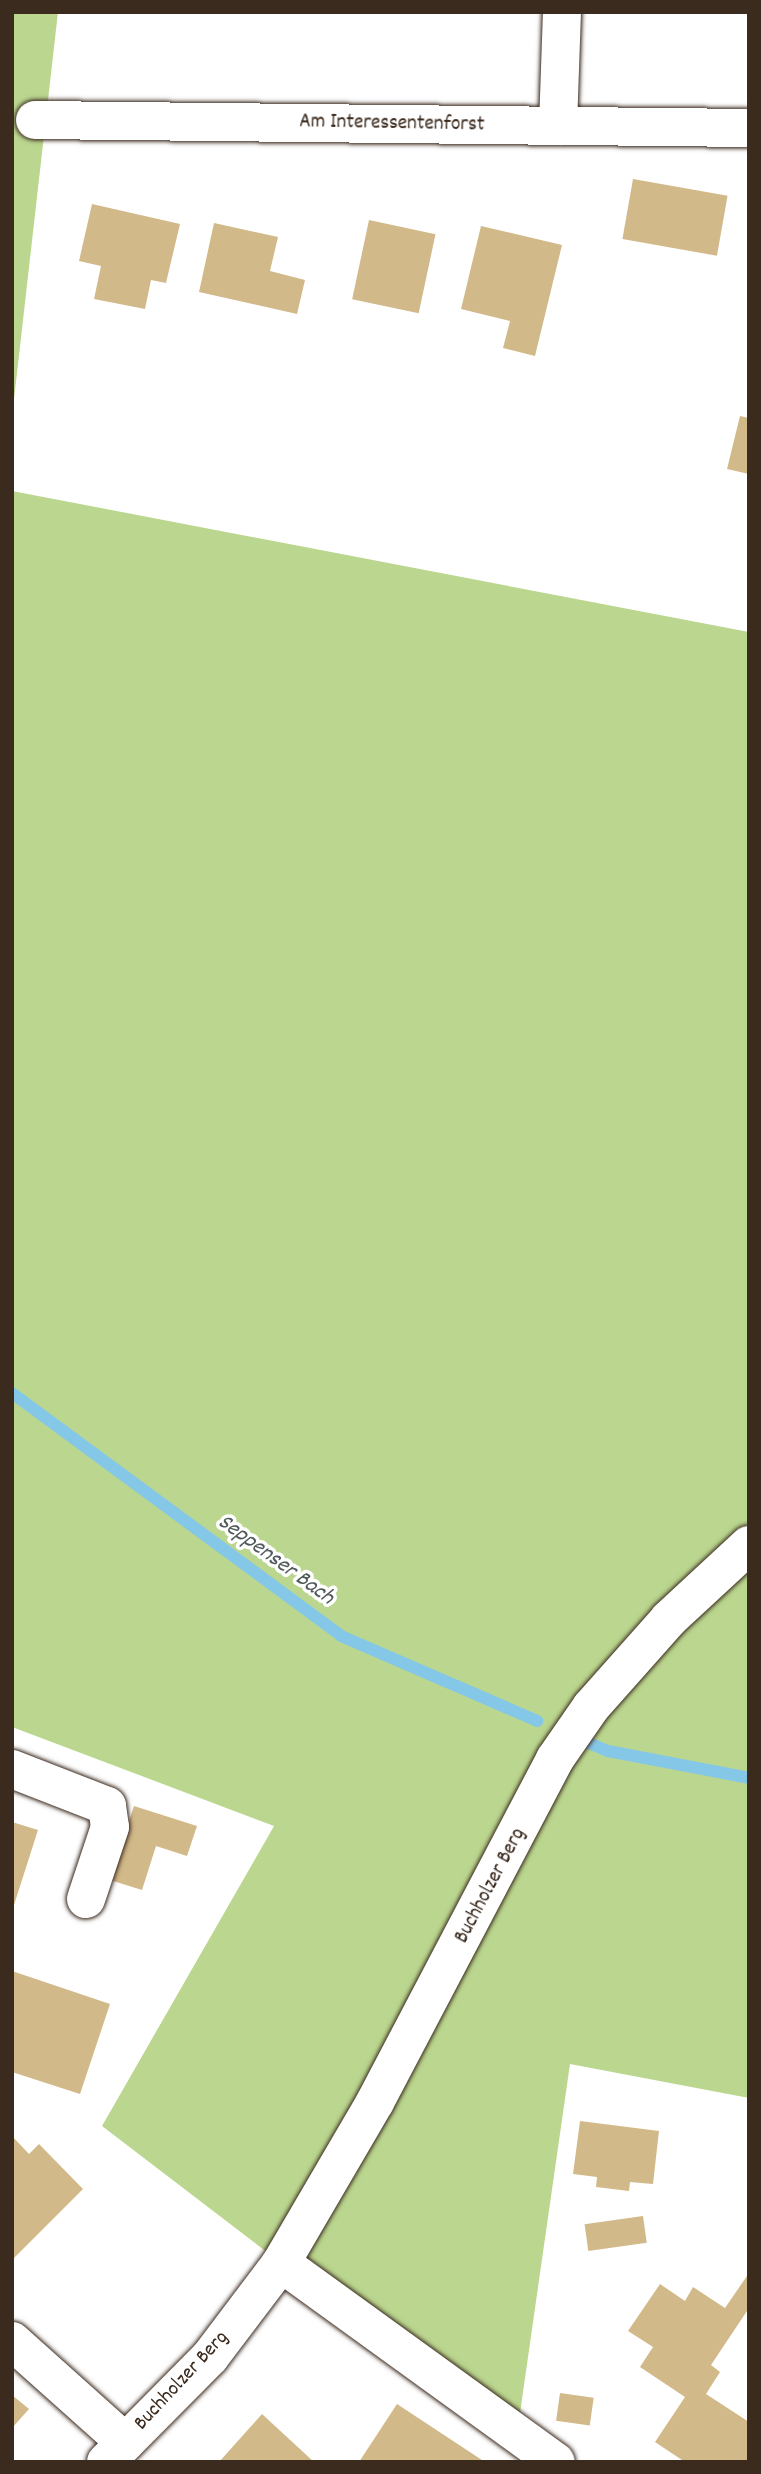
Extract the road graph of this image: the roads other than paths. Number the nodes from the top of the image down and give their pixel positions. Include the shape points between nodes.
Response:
1 (562, 12) edge
2 (35, 120) dead end
3 (558, 126) junction
4 (749, 128) edge
5 (749, 1545) edge
6 (12, 1769) edge
7 (86, 1899) dead end
8 (281, 2263) junction
9 (12, 2341) edge
10 (115, 2452) edge
11 (556, 2462) edge

1 - 3 main road
2 - 3 main road, Am Interessentenforst
3 - 4 main road, Am Interessentenforst
5 - 8 main road, Buchholzer Berg via 669,1619 591,1707 555,1759 381,2090
6 - 7 main road via 107,1806 110,1827
8 - 10 main road, Buchholzer Berg via 210,2357
8 - 11 main road
9 - 10 main road

